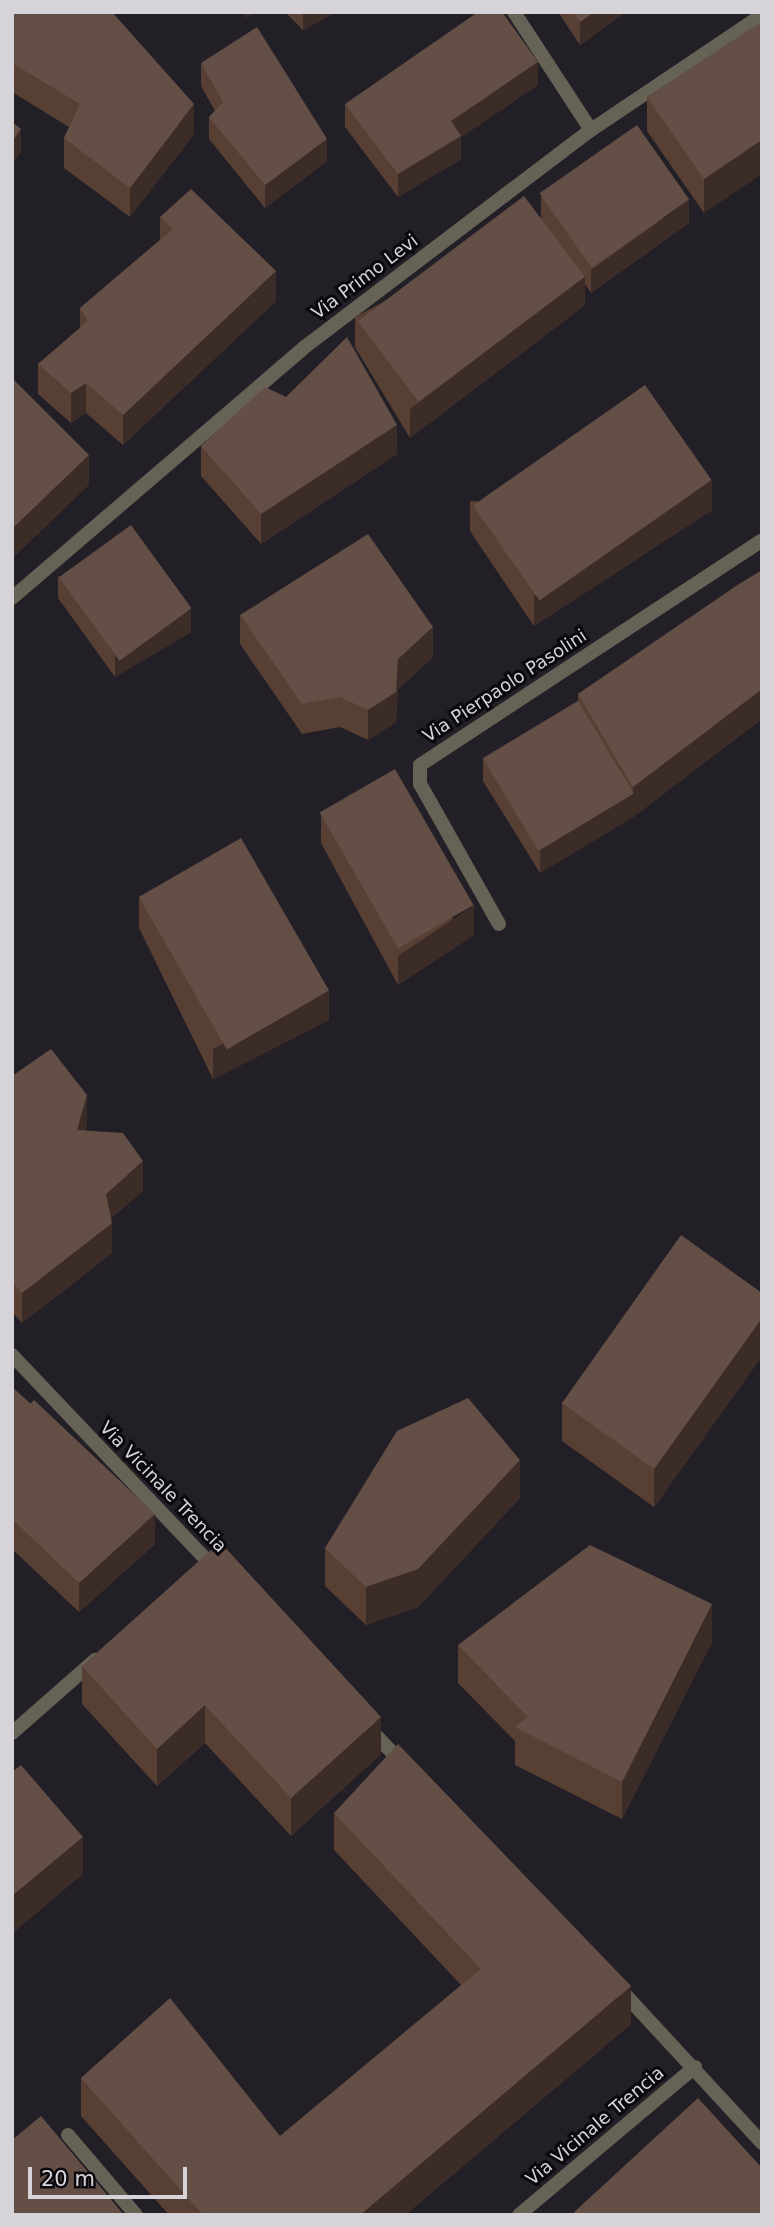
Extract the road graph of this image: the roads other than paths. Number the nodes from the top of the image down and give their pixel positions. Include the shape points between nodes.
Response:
1 (514, 12) edge
2 (762, 15) edge
3 (591, 130) junction
4 (762, 540) edge
5 (12, 598) edge
6 (499, 924) dead end
7 (12, 1355) edge
8 (227, 1582) edge
9 (105, 1652) edge
10 (361, 1720) edge
11 (12, 1733) edge
12 (418, 1780) edge
13 (610, 1978) edge
14 (695, 2067) junction
15 (68, 2134) dead end
16 (762, 2143) edge
17 (136, 2215) edge
18 (519, 2215) edge

1 - 3 street
2 - 3 street, Via Primo Levi
3 - 5 street, Via Primo Levi via 306,346
4 - 6 street, Via Pierpaolo Pasolini via 420,765 420,784
7 - 8 street, Via Vicinale Trencia via 203,1566
9 - 11 street
10 - 12 street
13 - 14 street, Via Vicinale Trencia
14 - 16 street, Via Vicinale Trencia
14 - 18 street, Via Vicinale Trencia
15 - 17 street

